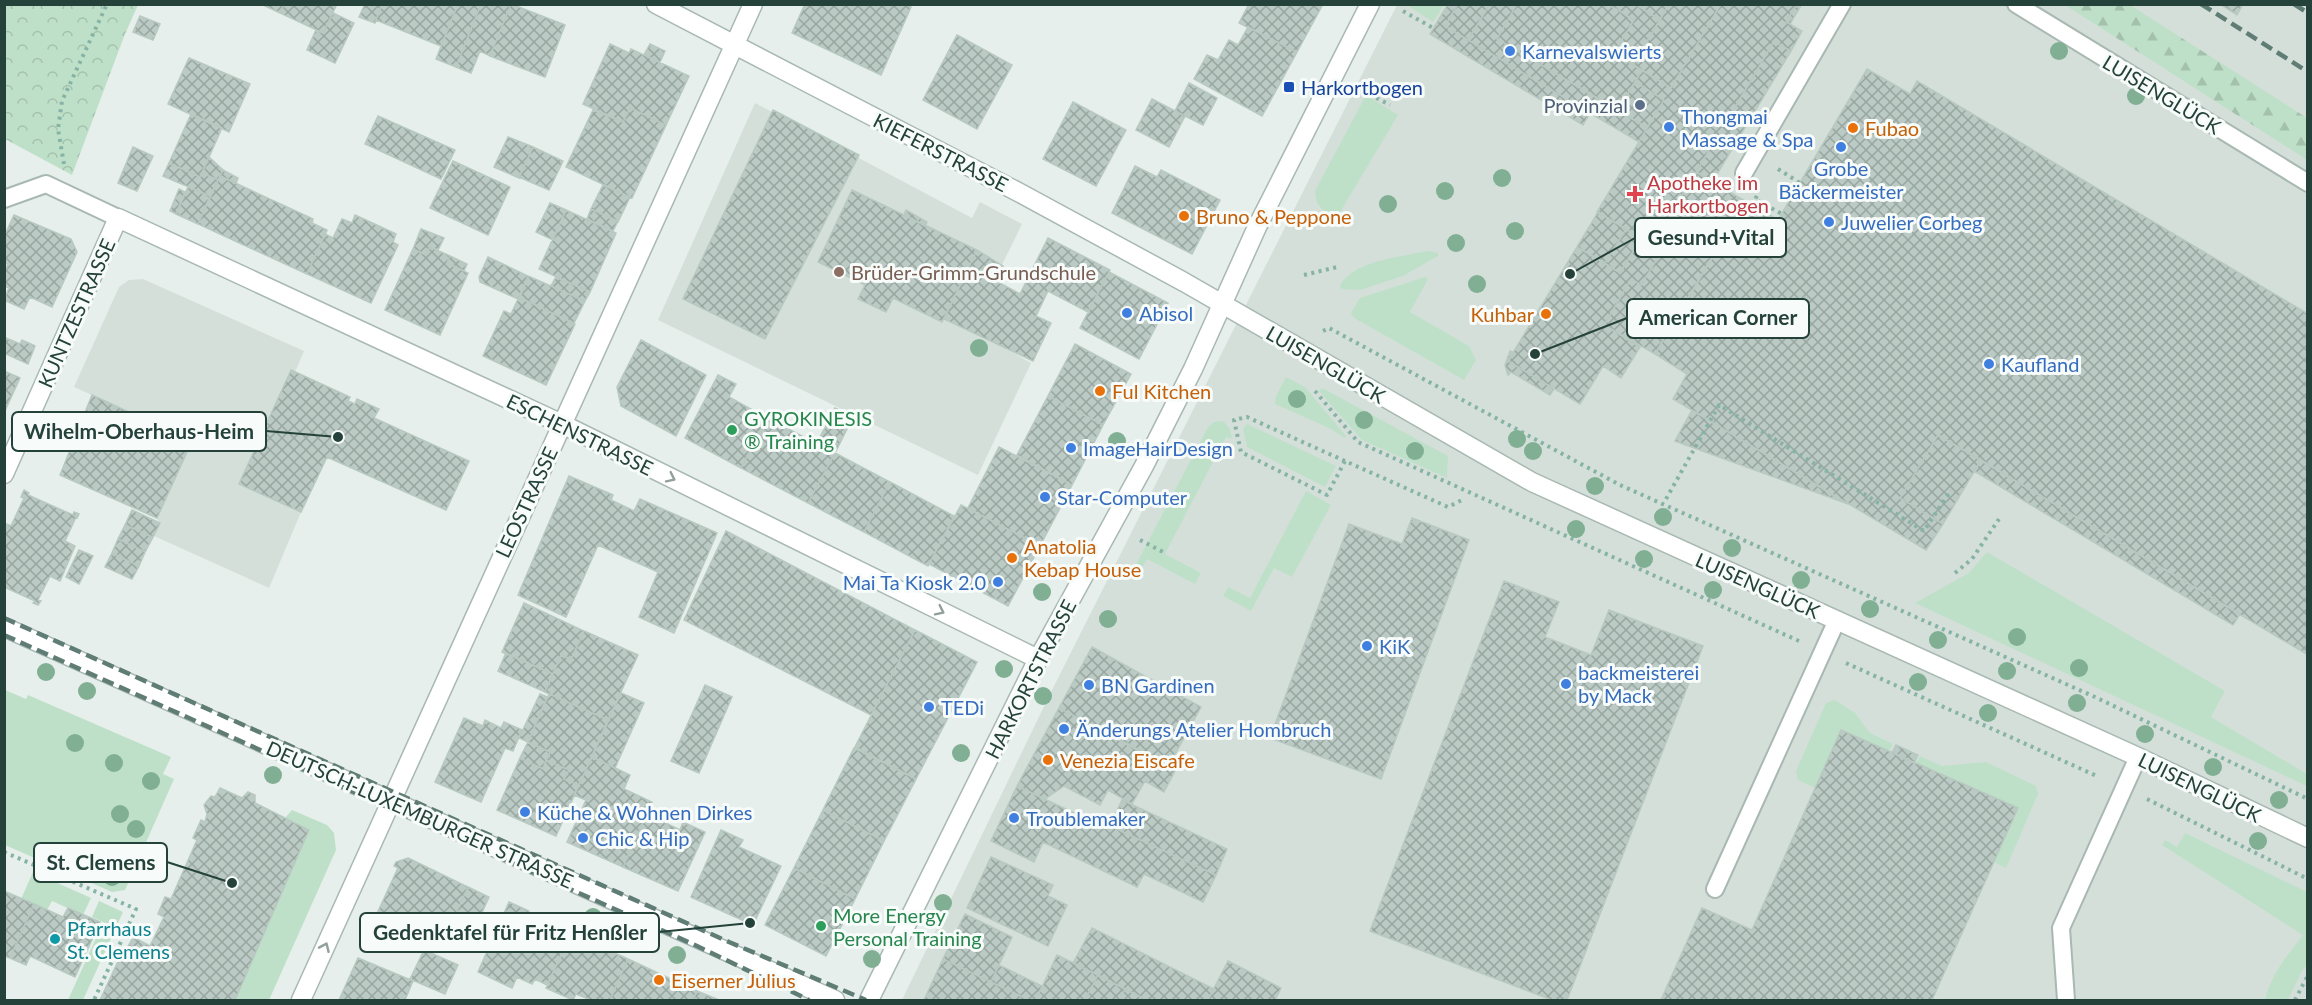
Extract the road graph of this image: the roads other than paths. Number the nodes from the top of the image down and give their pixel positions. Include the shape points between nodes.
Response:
1 (656, 4) edge
2 (753, 4) edge
3 (1370, 4) edge
4 (1842, 4) edge
5 (2016, 4) edge
6 (735, 45) junction
7 (1744, 173) dead end
8 (2307, 183) edge
9 (4, 199) edge
10 (118, 218) junction
11 (1222, 306) junction
12 (562, 424) junction
13 (4, 474) edge
14 (1837, 620) junction
15 (4, 627) edge
16 (1038, 659) junction
17 (2138, 757) junction
18 (392, 800) junction
19 (2307, 838) edge
20 (1715, 890) dead end
21 (301, 1000) edge
22 (836, 1000) edge
23 (869, 1000) edge
24 (2066, 1000) edge

1 - 6 street, KIEFERSTRASSE
2 - 6 street, LEOSTRASSE
3 - 11 street, HARKORTSTRASSE via 1257,227
4 - 7 lane
5 - 8 lane, LUISENGLÜCK
6 - 11 street, KIEFERSTRASSE via 1020,193
6 - 12 street, LEOSTRASSE
9 - 10 lane via 46,184
10 - 12 street, ESCHENSTRASSE
10 - 13 street, KUNTZESTRASSE
11 - 14 street, LUISENGLÜCK via 1532,482
11 - 16 street, HARKORTSTRASSE via 1144,466
12 -> 16 street, ESCHENSTRASSE
12 - 18 street, LEOSTRASSE
14 - 17 street, LUISENGLÜCK
14 - 20 lane
15 - 18 street, DEUTSCH-LUXEMBURGER STRASSE
16 - 23 street, HARKORTSTRASSE
17 - 19 street, LUISENGLÜCK
17 - 24 lane via 2061,928
21 -> 18 street, LEOSTRASSE
18 - 22 street, DEUTSCH-LUXEMBURGER STRASSE

